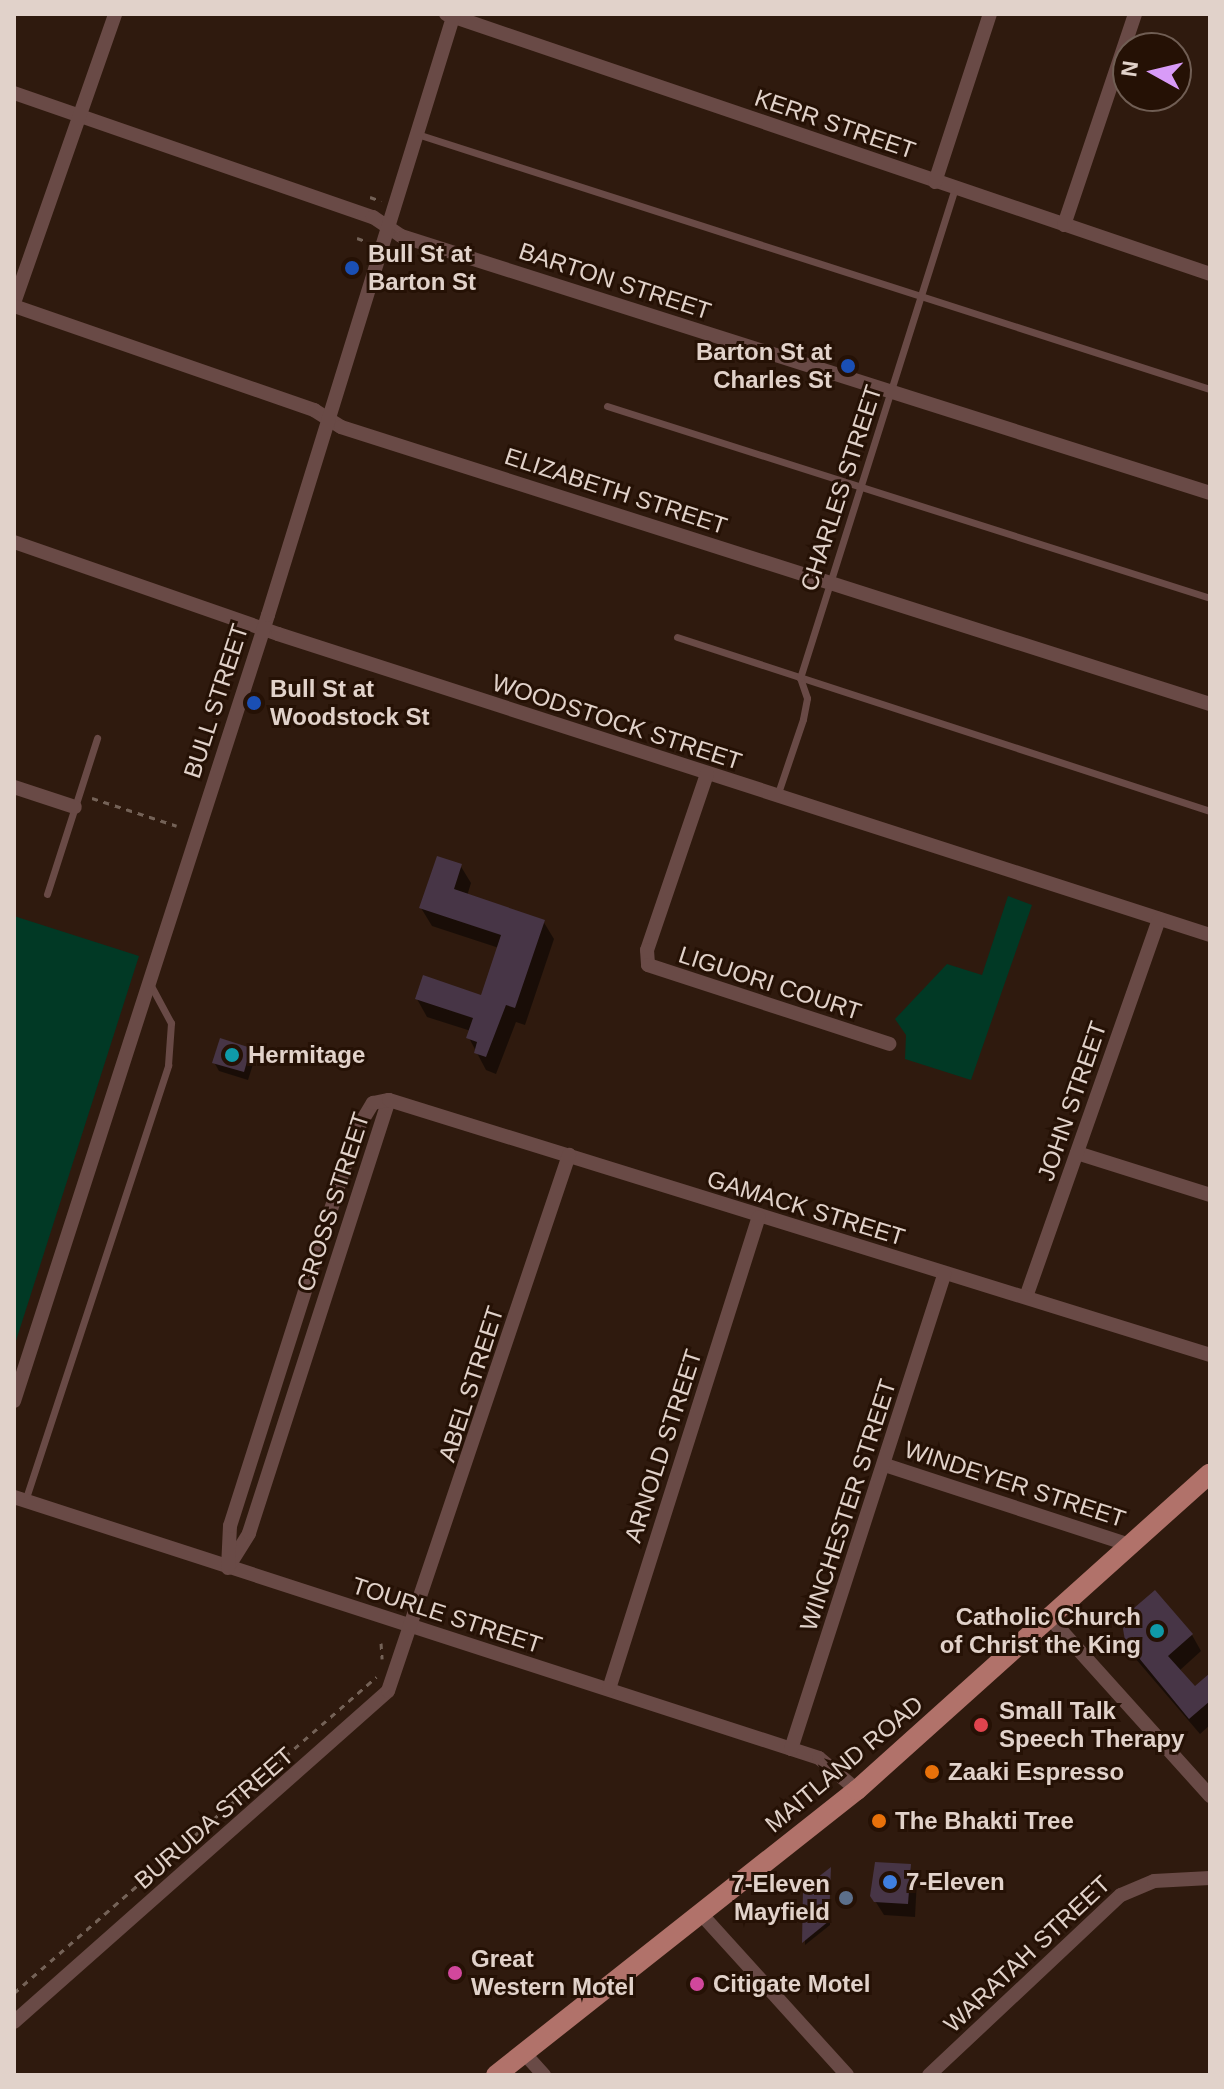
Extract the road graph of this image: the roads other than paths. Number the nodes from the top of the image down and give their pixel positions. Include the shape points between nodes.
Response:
1 (115, 14) edge
2 (990, 14) edge
3 (1135, 14) edge
4 (451, 15) edge
5 (14, 93) edge
6 (80, 115) junction
7 (417, 134) junction
8 (935, 182) junction
9 (955, 188) junction
10 (1064, 225) junction
11 (387, 227) junction
12 (1210, 274) edge
13 (922, 297) junction
14 (14, 304) edge
15 (1210, 389) edge
16 (893, 392) junction
17 (607, 406) dead end
18 (329, 419) junction
19 (863, 486) junction
20 (1210, 493) edge
21 (14, 542) edge
22 (832, 582) junction
23 (1210, 598) edge
24 (263, 629) junction
25 (677, 637) dead end
26 (800, 678) junction
27 (1210, 704) edge
28 (97, 738) dead end
29 (707, 774) junction
30 (14, 787) edge
31 (776, 798) junction
32 (75, 807) junction
33 (1210, 811) edge
34 (47, 894) dead end
35 (1159, 919) junction
36 (1210, 935) edge
37 (149, 983) junction
38 (889, 1044) dead end
39 (389, 1100) junction
40 (1077, 1153) junction
41 (569, 1155) junction
42 (1210, 1195) edge
43 (759, 1217) junction
44 (944, 1274) junction
45 (1026, 1297) junction
46 (1210, 1355) edge
47 (14, 1401) edge
48 (885, 1465) junction
49 (1210, 1473) edge
50 (19, 1499) edge
51 (1130, 1545) junction
52 (228, 1568) junction
53 (1049, 1617) junction
54 (413, 1627) junction
55 (609, 1689) junction
56 (791, 1749) junction
57 (857, 1790) junction
58 (1210, 1796) edge
59 (1210, 1878) edge
60 (702, 1915) junction
61 (14, 2022) edge
62 (524, 2053) junction
63 (496, 2075) edge
64 (544, 2075) edge
65 (847, 2075) edge
66 (929, 2075) edge

1 - 6 street
2 - 8 street
3 - 10 street
4 - 7 street, BULL STREET
4 - 8 street, KERR STREET
5 - 6 street, BARTON STREET
6 - 11 street, BARTON STREET via 373,217
6 - 14 street
7 - 11 street, BULL STREET
7 - 13 lane
8 - 9 street, KERR STREET
9 - 10 street, KERR STREET
9 - 13 lane, CHARLES STREET
10 - 12 street, KERR STREET
11 - 16 street, BARTON STREET via 401,236
11 - 18 street, BULL STREET
13 - 15 lane
13 - 16 lane, CHARLES STREET
14 - 18 street, ELIZABETH STREET
16 - 19 lane, CHARLES STREET
16 - 20 street, BARTON STREET
17 - 19 lane
18 - 22 street, ELIZABETH STREET
18 - 24 street, BULL STREET
19 - 22 lane, CHARLES STREET
19 - 23 lane
21 - 24 street, WOODSTOCK STREET
22 - 26 lane, CHARLES STREET
22 - 27 street, ELIZABETH STREET
24 - 29 street, WOODSTOCK STREET
24 - 37 street, BULL STREET
25 - 26 lane
26 - 31 lane, CHARLES STREET via 807,698 803,719
26 - 33 lane
28 - 32 lane
29 - 31 street, WOODSTOCK STREET
29 - 38 street, LIGUORI COURT via 647,950 648,965
30 - 32 street
31 - 35 street, WOODSTOCK STREET
32 - 34 lane
35 - 36 street, WOODSTOCK STREET
35 - 40 street, JOHN STREET
37 - 47 street, BULL STREET
37 - 50 lane via 171,1023 168,1065
39 - 41 street, GAMACK STREET
39 - 52 street, CROSS STREET via 249,1533
39 - 52 street, CROSS STREET via 373,1103 356,1131 230,1526
40 - 42 street
40 - 45 street, JOHN STREET
41 - 43 street, GAMACK STREET
41 - 54 street, ABEL STREET
43 - 44 street, GAMACK STREET
43 - 55 street, ARNOLD STREET
44 - 45 street, GAMACK STREET
44 - 48 street, WINCHESTER STREET
45 - 46 street, GAMACK STREET
48 - 51 street, WINDEYER STREET
48 - 56 street, WINCHESTER STREET
49 - 51 main road, MAITLAND ROAD
50 - 52 street, TOURLE STREET
51 - 53 main road, MAITLAND ROAD
52 - 54 street, TOURLE STREET
53 - 57 main road, MAITLAND ROAD
53 - 58 street
54 - 55 street, TOURLE STREET
54 - 61 street, BURUDA STREET via 398,1673 377,1706
55 - 56 street, TOURLE STREET
56 - 57 street, TOURLE STREET via 829,1762
57 - 60 main road, MAITLAND ROAD
59 - 66 street, WARATAH STREET via 1154,1881 1121,1895
60 - 62 main road, MAITLAND ROAD
60 - 65 street
62 - 63 main road, MAITLAND ROAD
62 - 64 street

